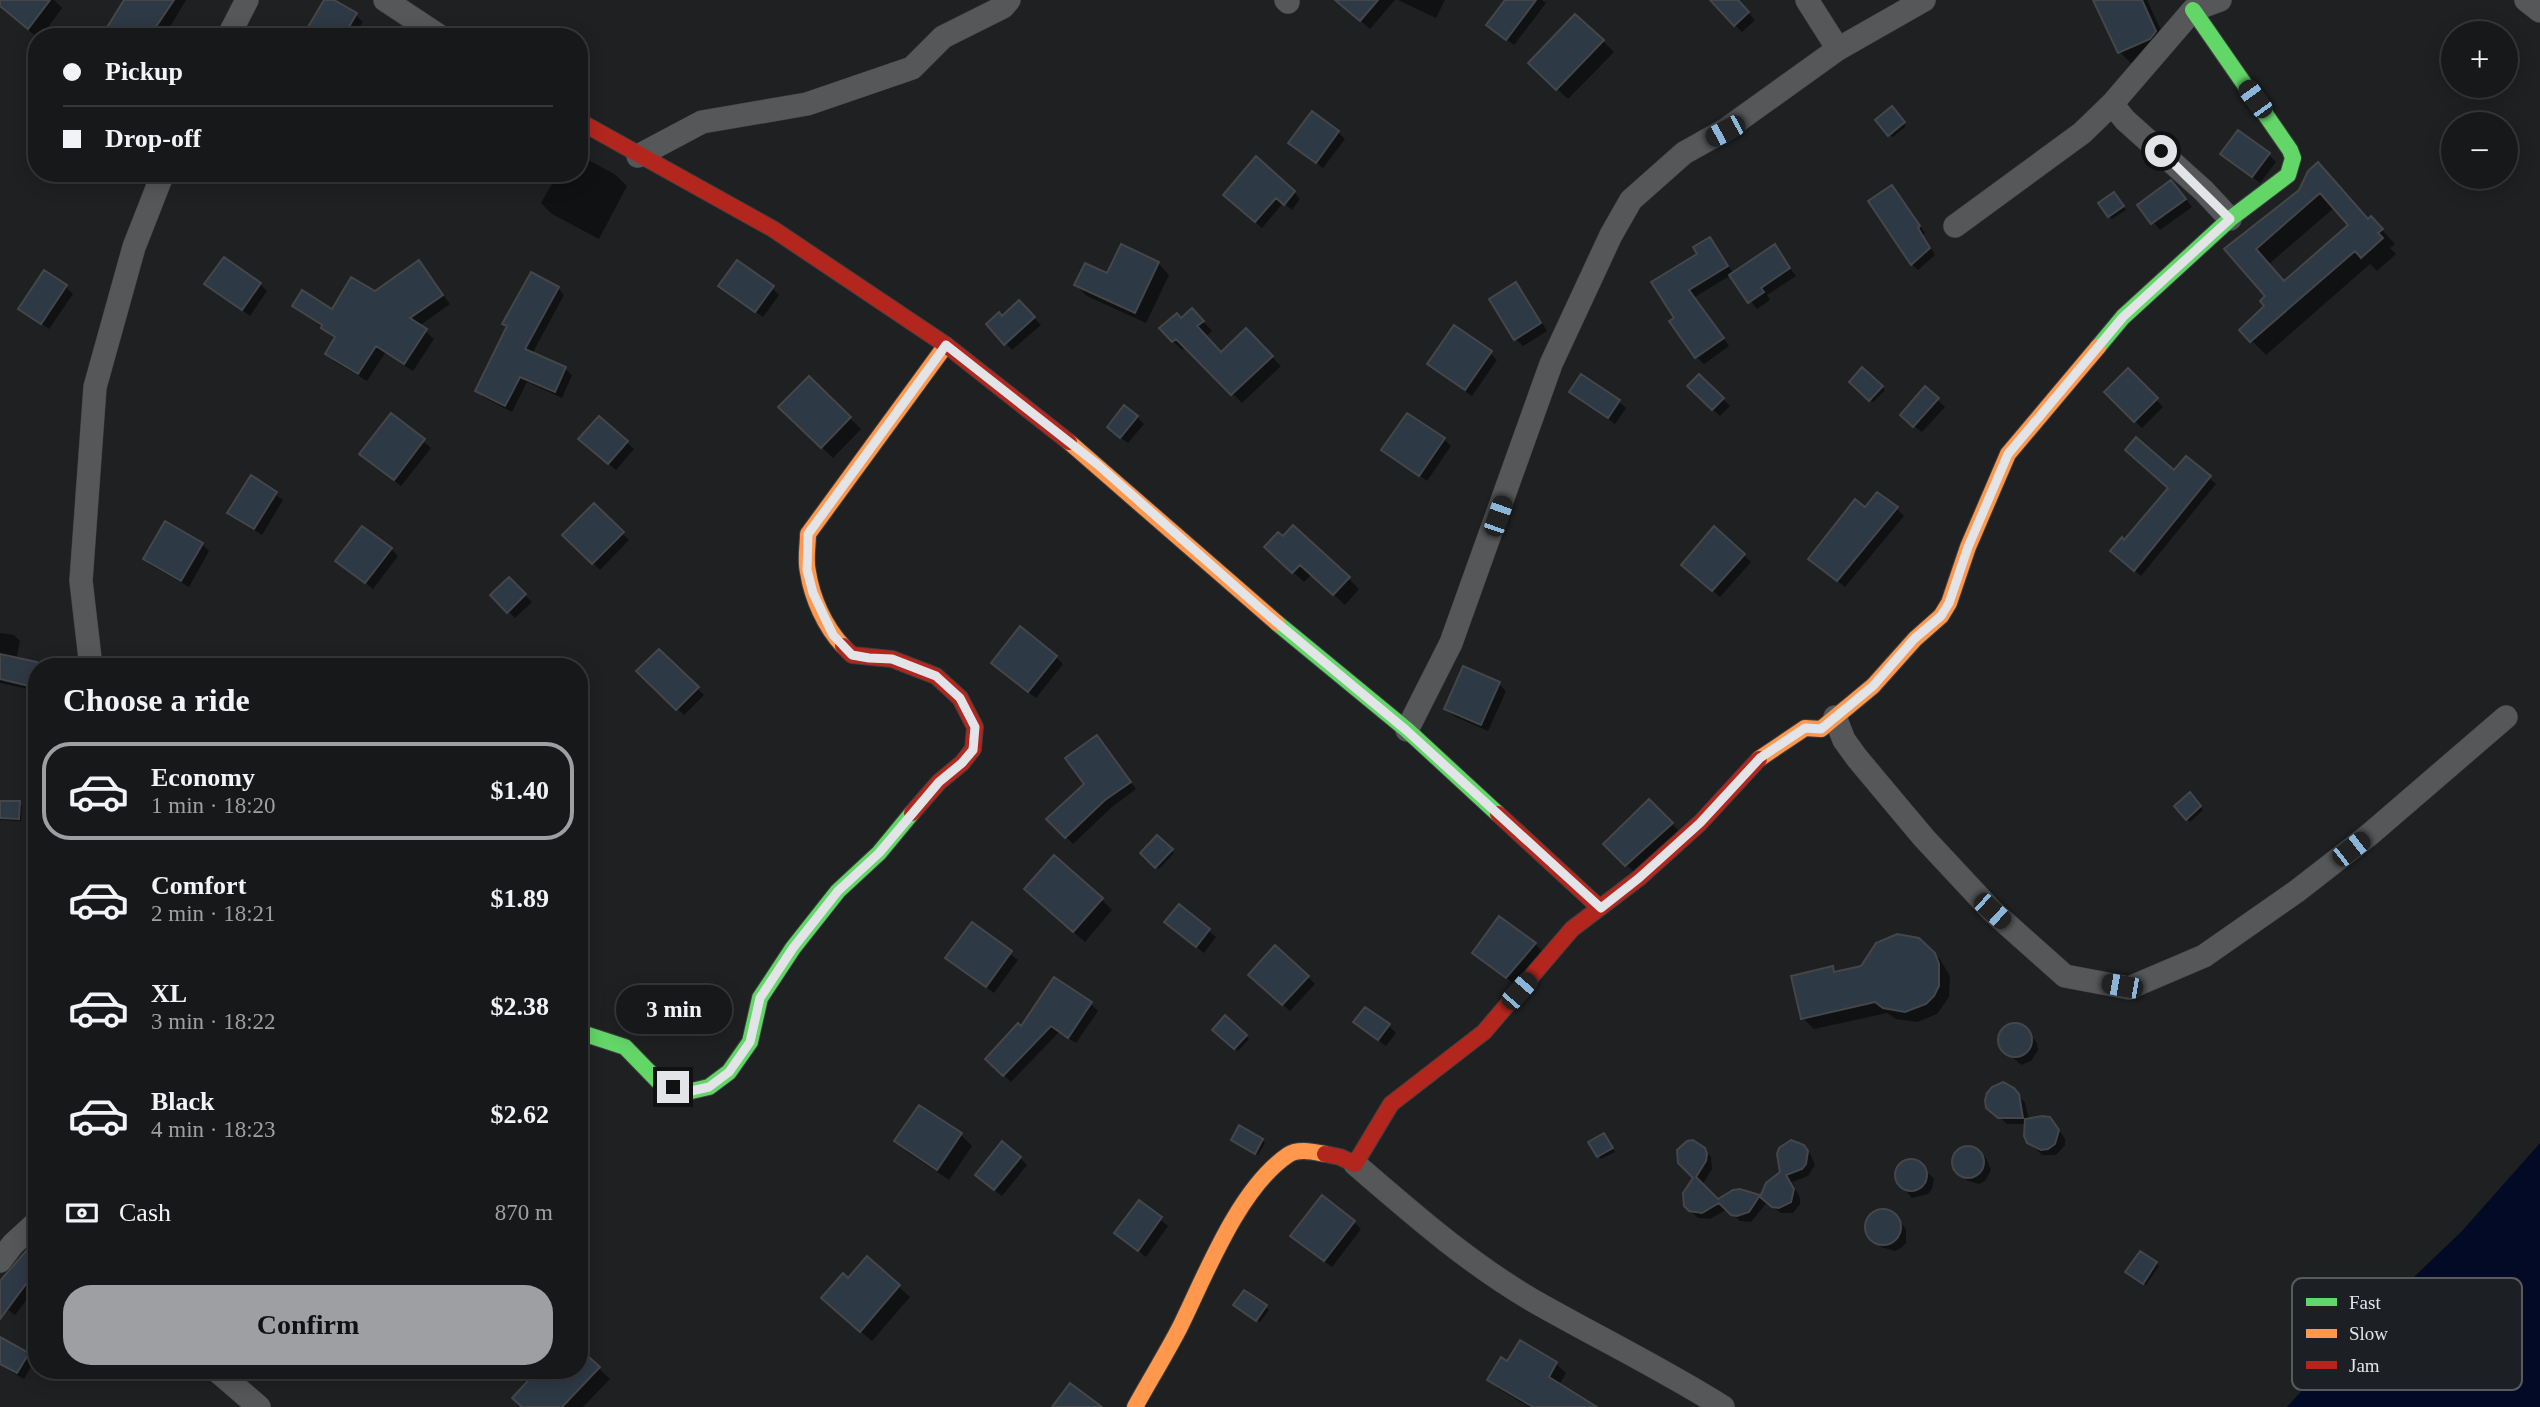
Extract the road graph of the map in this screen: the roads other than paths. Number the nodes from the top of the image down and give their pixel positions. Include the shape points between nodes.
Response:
1 (247, 0) edge
2 (386, 0) edge
3 (1009, 0) edge
4 (1807, 0) edge
5 (2220, 0) edge
6 (2526, 0) edge
7 (1914, 2) edge
8 (2193, 10) junction
9 (2540, 11) edge
10 (233, 28) edge
11 (427, 28) edge
12 (1838, 49) junction
13 (2112, 104) junction
14 (588, 126) edge
15 (638, 156) junction
16 (159, 182) edge
17 (2230, 219) junction
18 (1955, 226) dead end
19 (946, 345) junction
20 (90, 658) edge
21 (1835, 717) junction
22 (2506, 717) dead end
23 (1406, 730) junction
24 (1601, 908) junction
25 (588, 1035) edge
26 (1354, 1164) junction
27 (28, 1230) edge
28 (0, 1261) edge
29 (227, 1379) edge
30 (260, 1407) edge
31 (1135, 1407) edge
32 (1723, 1407) edge

1 - 10 street
2 - 11 street
3 - 15 street via 943,37 912,68 807,104 702,121
4 - 12 street
5 - 8 street
6 - 9 street
7 - 12 street
8 - 13 street
8 - 17 street via 2293,158 2288,175
12 - 23 street via 1725,131 1684,153 1631,200 1551,364 1451,643
13 - 17 street
13 - 18 street via 2081,133
14 - 15 street
15 - 19 street via 773,229
16 - 20 street via 134,247 95,387 81,581
17 - 21 street via 2123,317 2008,454 1941,616 1873,686
19 - 23 street via 1097,464
19 - 25 street via 808,534 807,570 833,635 852,655 892,659 936,676 960,698 975,727 973,750 838,891 793,948 760,998 750,1042 729,1072 709,1087 687,1092 659,1082 625,1047
21 - 22 street via 1857,758 1992,911 2065,976 2129,988 2204,957 2297,891 2370,835
21 - 24 street via 1821,729 1805,728 1760,758 1700,823
23 - 24 street
24 - 26 street via 1572,929 1484,1032 1391,1104
26 - 31 street via 1307,1151 1290,1153 1265,1177 1238,1210
26 - 32 street via 1449,1245 1531,1299
27 - 28 street
29 - 30 street

